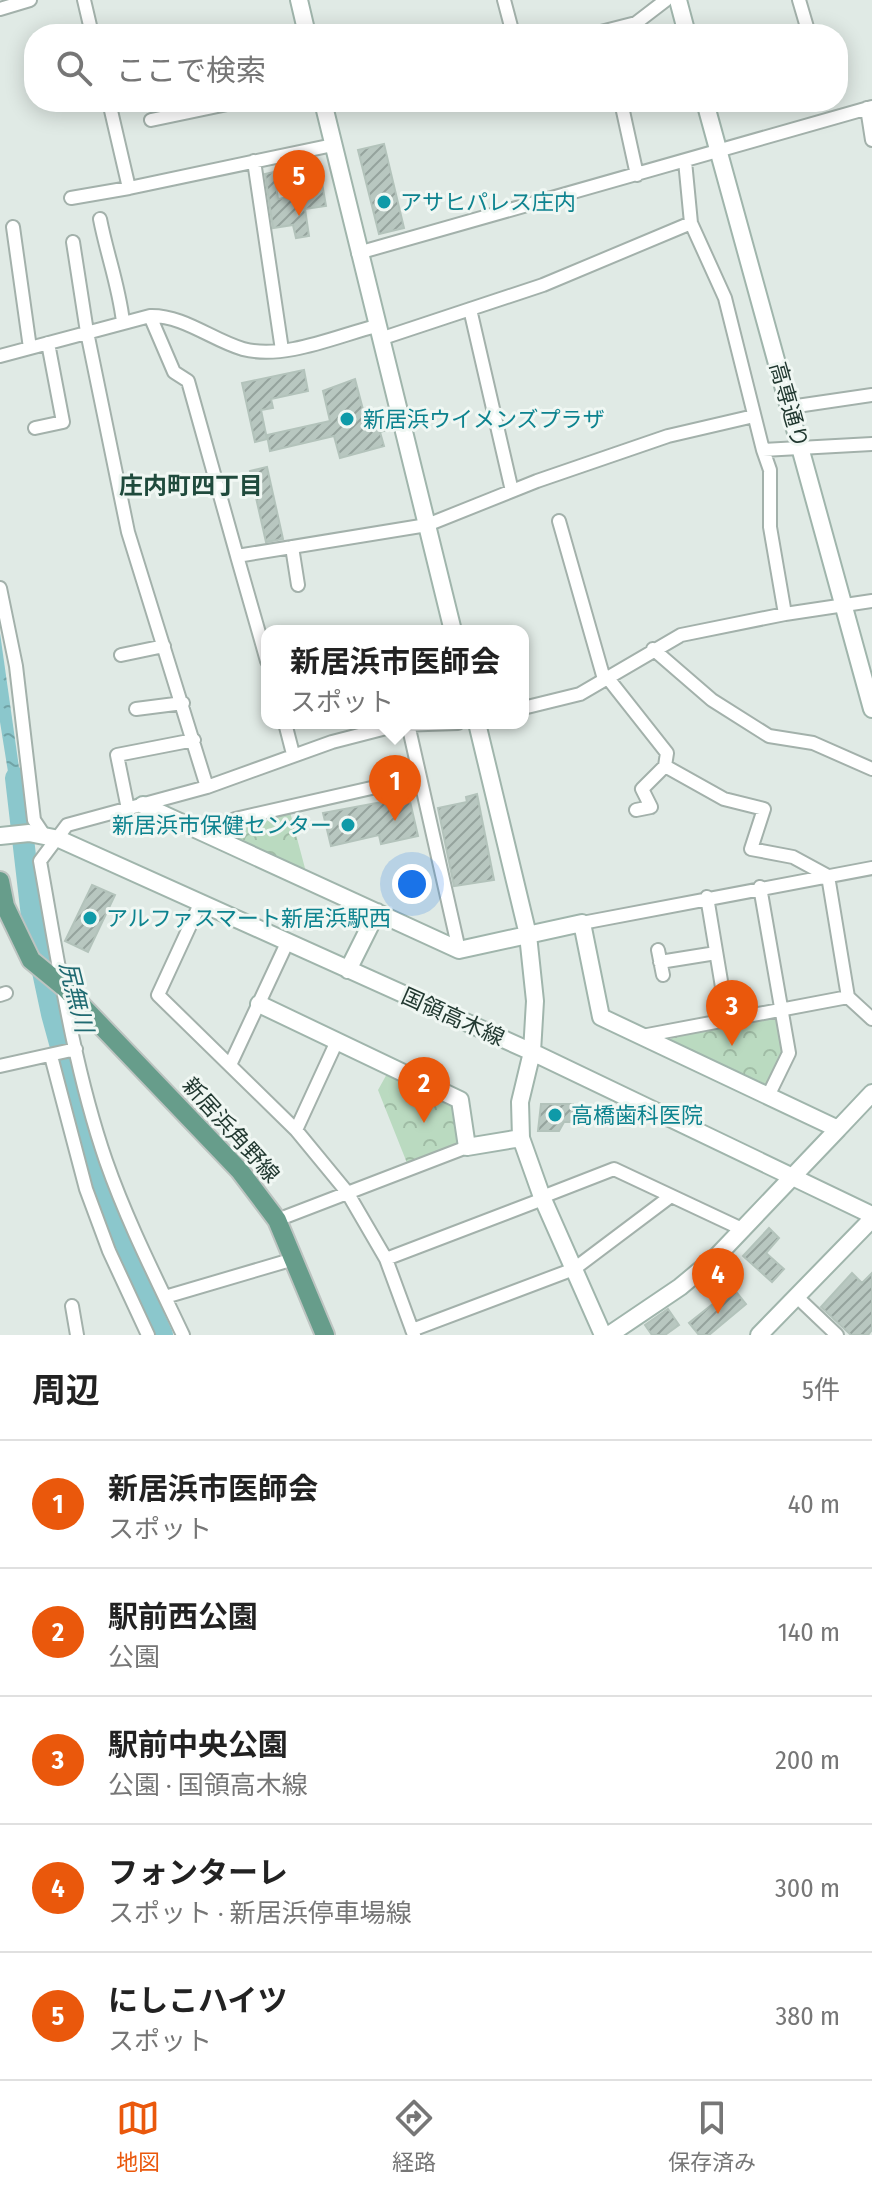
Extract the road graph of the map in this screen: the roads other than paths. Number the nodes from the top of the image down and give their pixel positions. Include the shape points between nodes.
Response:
1 (30, 0) edge
2 (84, 0) edge
3 (299, 0) edge
4 (504, 0) edge
5 (666, 0) edge
6 (678, 0) edge
7 (799, 0) edge
8 (0, 9) edge
9 (90, 24) edge
10 (305, 24) edge
11 (510, 24) edge
12 (633, 24) edge
13 (684, 24) edge
14 (806, 24) edge
15 (869, 108) edge
16 (111, 112) edge
17 (189, 112) edge
18 (325, 112) edge
19 (623, 112) edge
20 (708, 112) edge
21 (832, 112) edge
22 (833, 117) junction
23 (151, 120) dead end
24 (872, 140) edge
25 (333, 145) junction
26 (718, 152) junction
27 (254, 161) junction
28 (685, 161) junction
29 (637, 175) junction
30 (129, 188) junction
31 (71, 198) dead end
32 (100, 219) dead end
33 (691, 223) junction
34 (13, 227) dead end
35 (73, 242) dead end
36 (358, 253) junction
37 (470, 309) junction
38 (150, 316) junction
39 (123, 322) junction
40 (87, 332) junction
41 (378, 332) junction
42 (48, 343) junction
43 (30, 348) junction
44 (282, 350) junction
45 (0, 356) edge
46 (872, 395) edge
47 (790, 407) junction
48 (754, 416) junction
49 (35, 428) dead end
50 (872, 444) edge
51 (763, 450) junction
52 (803, 450) junction
53 (512, 491) junction
54 (559, 521) dead end
55 (427, 525) junction
56 (292, 547) junction
57 (237, 556) junction
58 (298, 585) dead end
59 (0, 588) edge
60 (872, 601) edge
61 (843, 604) junction
62 (785, 614) junction
63 (452, 625) edge
64 (261, 640) edge
65 (164, 646) junction
66 (653, 649) junction
67 (121, 655) dead end
68 (606, 678) junction
69 (183, 703) junction
70 (529, 707) edge
71 (136, 709) dead end
72 (872, 709) edge
73 (287, 729) edge
74 (389, 729) edge
75 (409, 729) edge
76 (478, 729) edge
77 (194, 740) junction
78 (293, 754) junction
79 (665, 766) junction
80 (872, 769) edge
81 (420, 777) junction
82 (207, 787) junction
83 (136, 807) junction
84 (636, 810) dead end
85 (29, 835) edge
86 (225, 844) junction
87 (872, 868) edge
88 (828, 876) junction
89 (0, 881) edge
90 (760, 887) junction
91 (707, 897) junction
92 (200, 904) junction
93 (377, 912) junction
94 (582, 923) junction
95 (528, 935) junction
96 (287, 943) junction
97 (459, 950) junction
98 (716, 953) junction
99 (661, 962) dead end
100 (348, 970) junction
101 (62, 986) junction
102 (848, 997) junction
103 (259, 1004) junction
104 (783, 1008) junction
105 (727, 1017) junction
106 (872, 1019) edge
107 (642, 1036) junction
108 (337, 1041) junction
109 (73, 1050) junction
110 (532, 1052) junction
111 (53, 1056) junction
112 (230, 1065) junction
113 (0, 1066) edge
114 (872, 1093) edge
115 (769, 1094) junction
116 (838, 1129) junction
117 (296, 1130) junction
118 (521, 1138) junction
119 (467, 1147) junction
120 (793, 1177) junction
121 (347, 1192) junction
122 (671, 1196) junction
123 (542, 1198) junction
124 (872, 1217) edge
125 (277, 1220) junction
126 (744, 1230) junction
127 (294, 1259) junction
128 (386, 1259) junction
129 (574, 1269) junction
130 (165, 1297) junction
131 (797, 1297) junction
132 (72, 1306) dead end
133 (413, 1332) edge
134 (77, 1335) edge
135 (148, 1335) edge
136 (183, 1335) edge
137 (325, 1335) edge
138 (603, 1335) edge
139 (609, 1335) edge
140 (759, 1335) edge
141 (837, 1335) edge

1 - 8 street
2 - 9 street
3 - 10 street
4 - 11 street
5 - 12 street
6 - 13 street
7 - 14 street
15 - 22 street
15 - 24 street
16 - 30 street
17 - 23 street
18 - 25 street
19 - 29 street
20 - 26 street, 高専通り
21 - 22 street
22 - 26 street
25 - 27 street
25 - 36 street
26 - 28 street
26 - 47 street, 高専通り
27 - 30 street
27 - 44 street
28 - 29 street
28 - 33 street
29 - 36 street
30 - 31 street
32 - 39 street via 111,272 119,284
33 - 37 street via 543,285
33 - 48 street via 725,298
34 - 43 street
35 - 40 street
36 - 41 street
37 - 41 street
37 - 53 street
38 - 39 street
38 - 44 street via 171,318 243,349
38 - 57 street via 174,372 188,381
39 - 40 street
40 - 42 street
40 - 65 street via 128,532
41 - 44 street
41 - 55 street
42 - 43 street
42 - 49 street via 63,422
43 - 45 street
46 - 47 street
47 - 52 street, 高専通り
48 - 51 street
48 - 53 street via 668,436
50 - 52 street
51 - 52 street
51 - 62 street via 770,470 770,527
52 - 61 street, 高専通り
53 - 55 street
54 - 68 street
55 - 56 street
55 - 63 street
56 - 57 street
56 - 58 street
57 - 64 street
59 - 85 street via 16,666 34,820
60 - 61 street
61 - 62 street
61 - 72 street, 高専通り
62 - 66 street via 681,635
65 - 67 street
65 - 69 street
66 - 68 street
66 - 80 street via 712,700 769,736 813,743
68 - 70 street via 580,694
68 - 79 street via 667,753
69 - 71 street
69 - 77 street
73 - 78 street
74 - 78 street
75 - 81 street
76 - 95 street
77 - 82 street
77 - 83 street via 117,755
78 - 82 street
79 - 84 street via 642,789 651,807
79 - 88 street via 724,799 764,809 751,849 793,857
81 - 86 street via 235,819
81 - 97 street
82 - 83 street
83 - 85 street
83 - 86 street
85 - 92 street, 国領高木線
85 - 101 street via 40,861
86 - 93 street
87 - 88 street
88 - 90 street
88 - 102 street
89 - 101 main road, 新居浜角野線 via 5,906 31,960
90 - 91 street
90 - 104 street
91 - 94 street
91 - 98 street
92 - 96 street, 国領高木線
92 - 112 street via 158,995
93 - 97 street
93 - 100 street
94 - 95 street
94 - 107 street via 601,1017
95 - 97 street
95 - 110 street via 535,1001
96 - 100 street, 国領高木線
96 - 103 street
98 - 99 street
98 - 105 street
100 - 110 street, 国領高木線
101 - 109 street
101 - 125 main road, 新居浜角野線 via 240,1171
102 - 104 street
102 - 106 street
103 - 108 street
103 - 112 street
104 - 105 street
104 - 115 street via 789,1053
105 - 107 street
107 - 115 street
108 - 117 street
108 - 119 street via 460,1100
109 - 111 street
109 - 130 street via 124,1210
110 - 118 street via 520,1102
110 - 120 street, 国領高木線
111 - 113 street
111 - 135 street via 86,1189
112 - 117 street
114 - 116 street
115 - 116 street
116 - 120 street
117 - 121 street
118 - 119 street
118 - 123 street
119 - 121 street
120 - 124 street, 国領高木線
120 - 126 street
121 - 125 street
121 - 128 street
122 - 123 street via 614,1169
122 - 126 street
122 - 129 street
123 - 128 street
123 - 129 street
124 - 131 street
125 - 127 main road, 新居浜角野線
126 - 139 street via 680,1287
127 - 130 street
127 - 137 main road, 新居浜角野線
128 - 133 street
129 - 133 street
129 - 138 street
130 - 136 street
131 - 140 street
131 - 141 street
132 - 134 street

